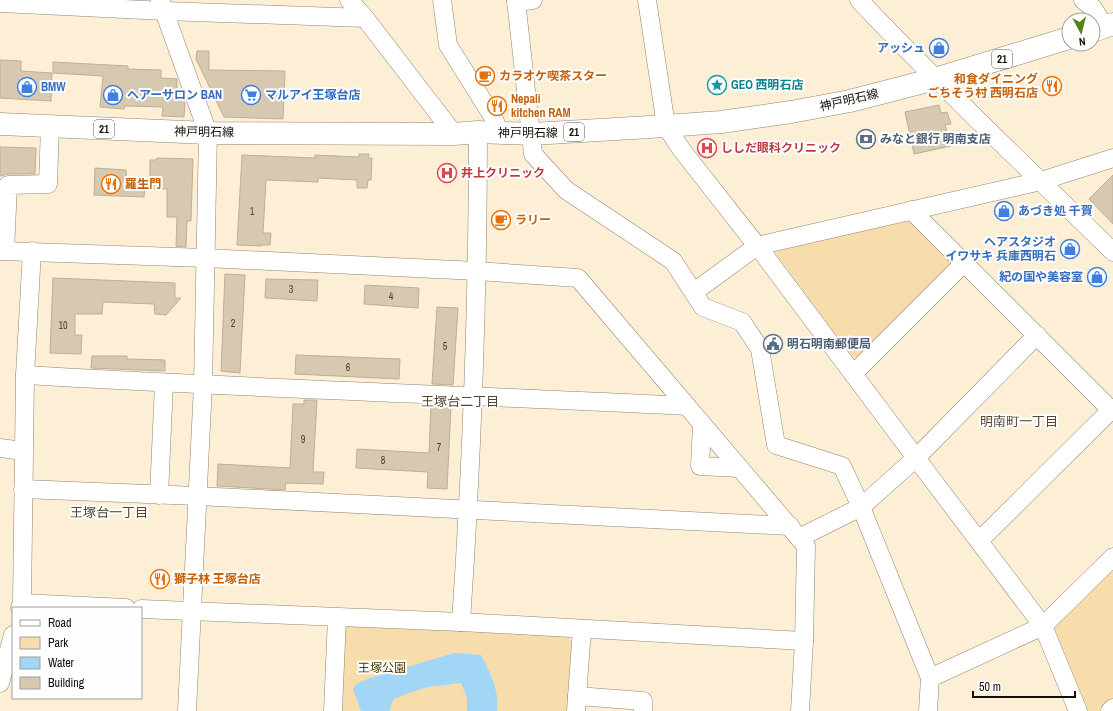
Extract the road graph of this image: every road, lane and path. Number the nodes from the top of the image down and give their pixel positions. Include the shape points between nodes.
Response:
1 (349, 0) edge
2 (442, 0) edge
3 (522, 0) edge
4 (647, 0) edge
5 (859, 0) edge
6 (1083, 0) edge
7 (0, 3) edge
8 (163, 6) edge
9 (365, 18) junction
10 (1104, 27) edge
11 (1061, 40) edge
12 (935, 79) junction
13 (0, 124) edge
14 (50, 126) junction
15 (666, 126) junction
16 (478, 132) junction
17 (208, 133) junction
18 (500, 133) junction
19 (454, 134) junction
20 (532, 134) junction
21 (1113, 158) edge
22 (1041, 181) junction
23 (912, 210) junction
24 (757, 246) junction
25 (3, 251) edge
26 (32, 251) junction
27 (1113, 252) edge
28 (206, 258) junction
29 (964, 263) junction
30 (477, 271) junction
31 (694, 292) junction
32 (1037, 336) junction
33 (853, 374) junction
34 (25, 375) junction
35 (164, 383) junction
36 (203, 385) junction
37 (473, 395) junction
38 (686, 406) junction
39 (1112, 410) edge
40 (702, 424) junction
41 (0, 448) edge
42 (23, 451) junction
43 (916, 458) junction
44 (739, 468) junction
45 (23, 489) junction
46 (159, 495) junction
47 (197, 496) junction
48 (861, 507) junction
49 (468, 509) junction
50 (794, 532) junction
51 (979, 541) junction
52 (1111, 562) edge
53 (21, 606) edge
54 (74, 607) edge
55 (142, 609) edge
56 (191, 611) junction
57 (337, 618) junction
58 (461, 622) junction
59 (1043, 626) junction
60 (582, 629) junction
61 (12, 639) edge
62 (804, 641) junction
63 (930, 678) junction
64 (0, 683) edge
65 (577, 704) edge
66 (1113, 708) edge
67 (187, 711) edge
68 (332, 711) edge
69 (643, 711) edge
70 (800, 711) edge
71 (928, 711) edge
72 (1078, 711) edge
73 (1110, 711) edge

1 - 9 street
2 - 18 street via 448,45 493,117
3 - 20 street
4 - 15 street
5 - 12 street
6 - 10 street via 1093,8
7 - 8 street
8 - 9 street
8 - 17 street
9 - 19 street
11 - 12 main road, 神戸明石線 / 21
12 - 15 main road, 神戸明石線 / 21 via 850,101 791,112 721,122
12 - 22 street
13 - 14 main road, 神戸明石線 / 21
14 - 17 main road, 神戸明石線 / 21
14 - 25 street via 48,184 8,185
15 - 20 main road, 神戸明石線 / 21
15 - 24 street
16 - 18 main road, 神戸明石線 / 21
16 - 19 main road, 神戸明石線 / 21
16 - 30 street
17 - 19 main road, 神戸明石線 / 21
17 - 28 street
18 - 20 main road, 神戸明石線 / 21
20 - 31 street via 533,154 566,190 673,261
21 - 22 street
22 - 23 street
22 - 27 street
23 - 24 street
23 - 29 street
24 - 31 street
24 - 33 street
25 - 26 street
26 - 28 street
26 - 34 street
28 - 30 street
28 - 36 street
29 - 32 street
29 - 33 street
30 - 37 street
30 - 38 street via 578,278
31 - 48 street via 704,307 742,322 760,349 776,445 842,466
32 - 39 street
32 - 43 street
33 - 43 street
34 - 35 street
34 - 42 street
35 - 36 street
35 - 46 street
36 - 37 street
36 - 47 street
37 - 38 street
37 - 49 street
38 - 40 street
39 - 51 street
40 - 44 street
40 - 44 street via 700,466
41 - 42 street
42 - 45 street
43 - 48 street
43 - 51 street
44 - 50 street
45 - 46 street
45 - 53 street
46 - 47 street
47 - 49 street
47 - 56 street
48 - 50 street
48 - 63 street
49 - 50 street
49 - 58 street
50 - 62 street via 806,546
51 - 59 street
52 - 59 street
53 - 54 street
55 - 56 street
56 - 57 street
56 - 67 street
57 - 58 street
57 - 68 street
58 - 60 street
59 - 63 street
59 - 72 street
60 - 62 street
60 - 65 street
61 - 64 street
62 - 70 street
63 - 71 street
65 - 69 street via 643,701
66 - 73 street

